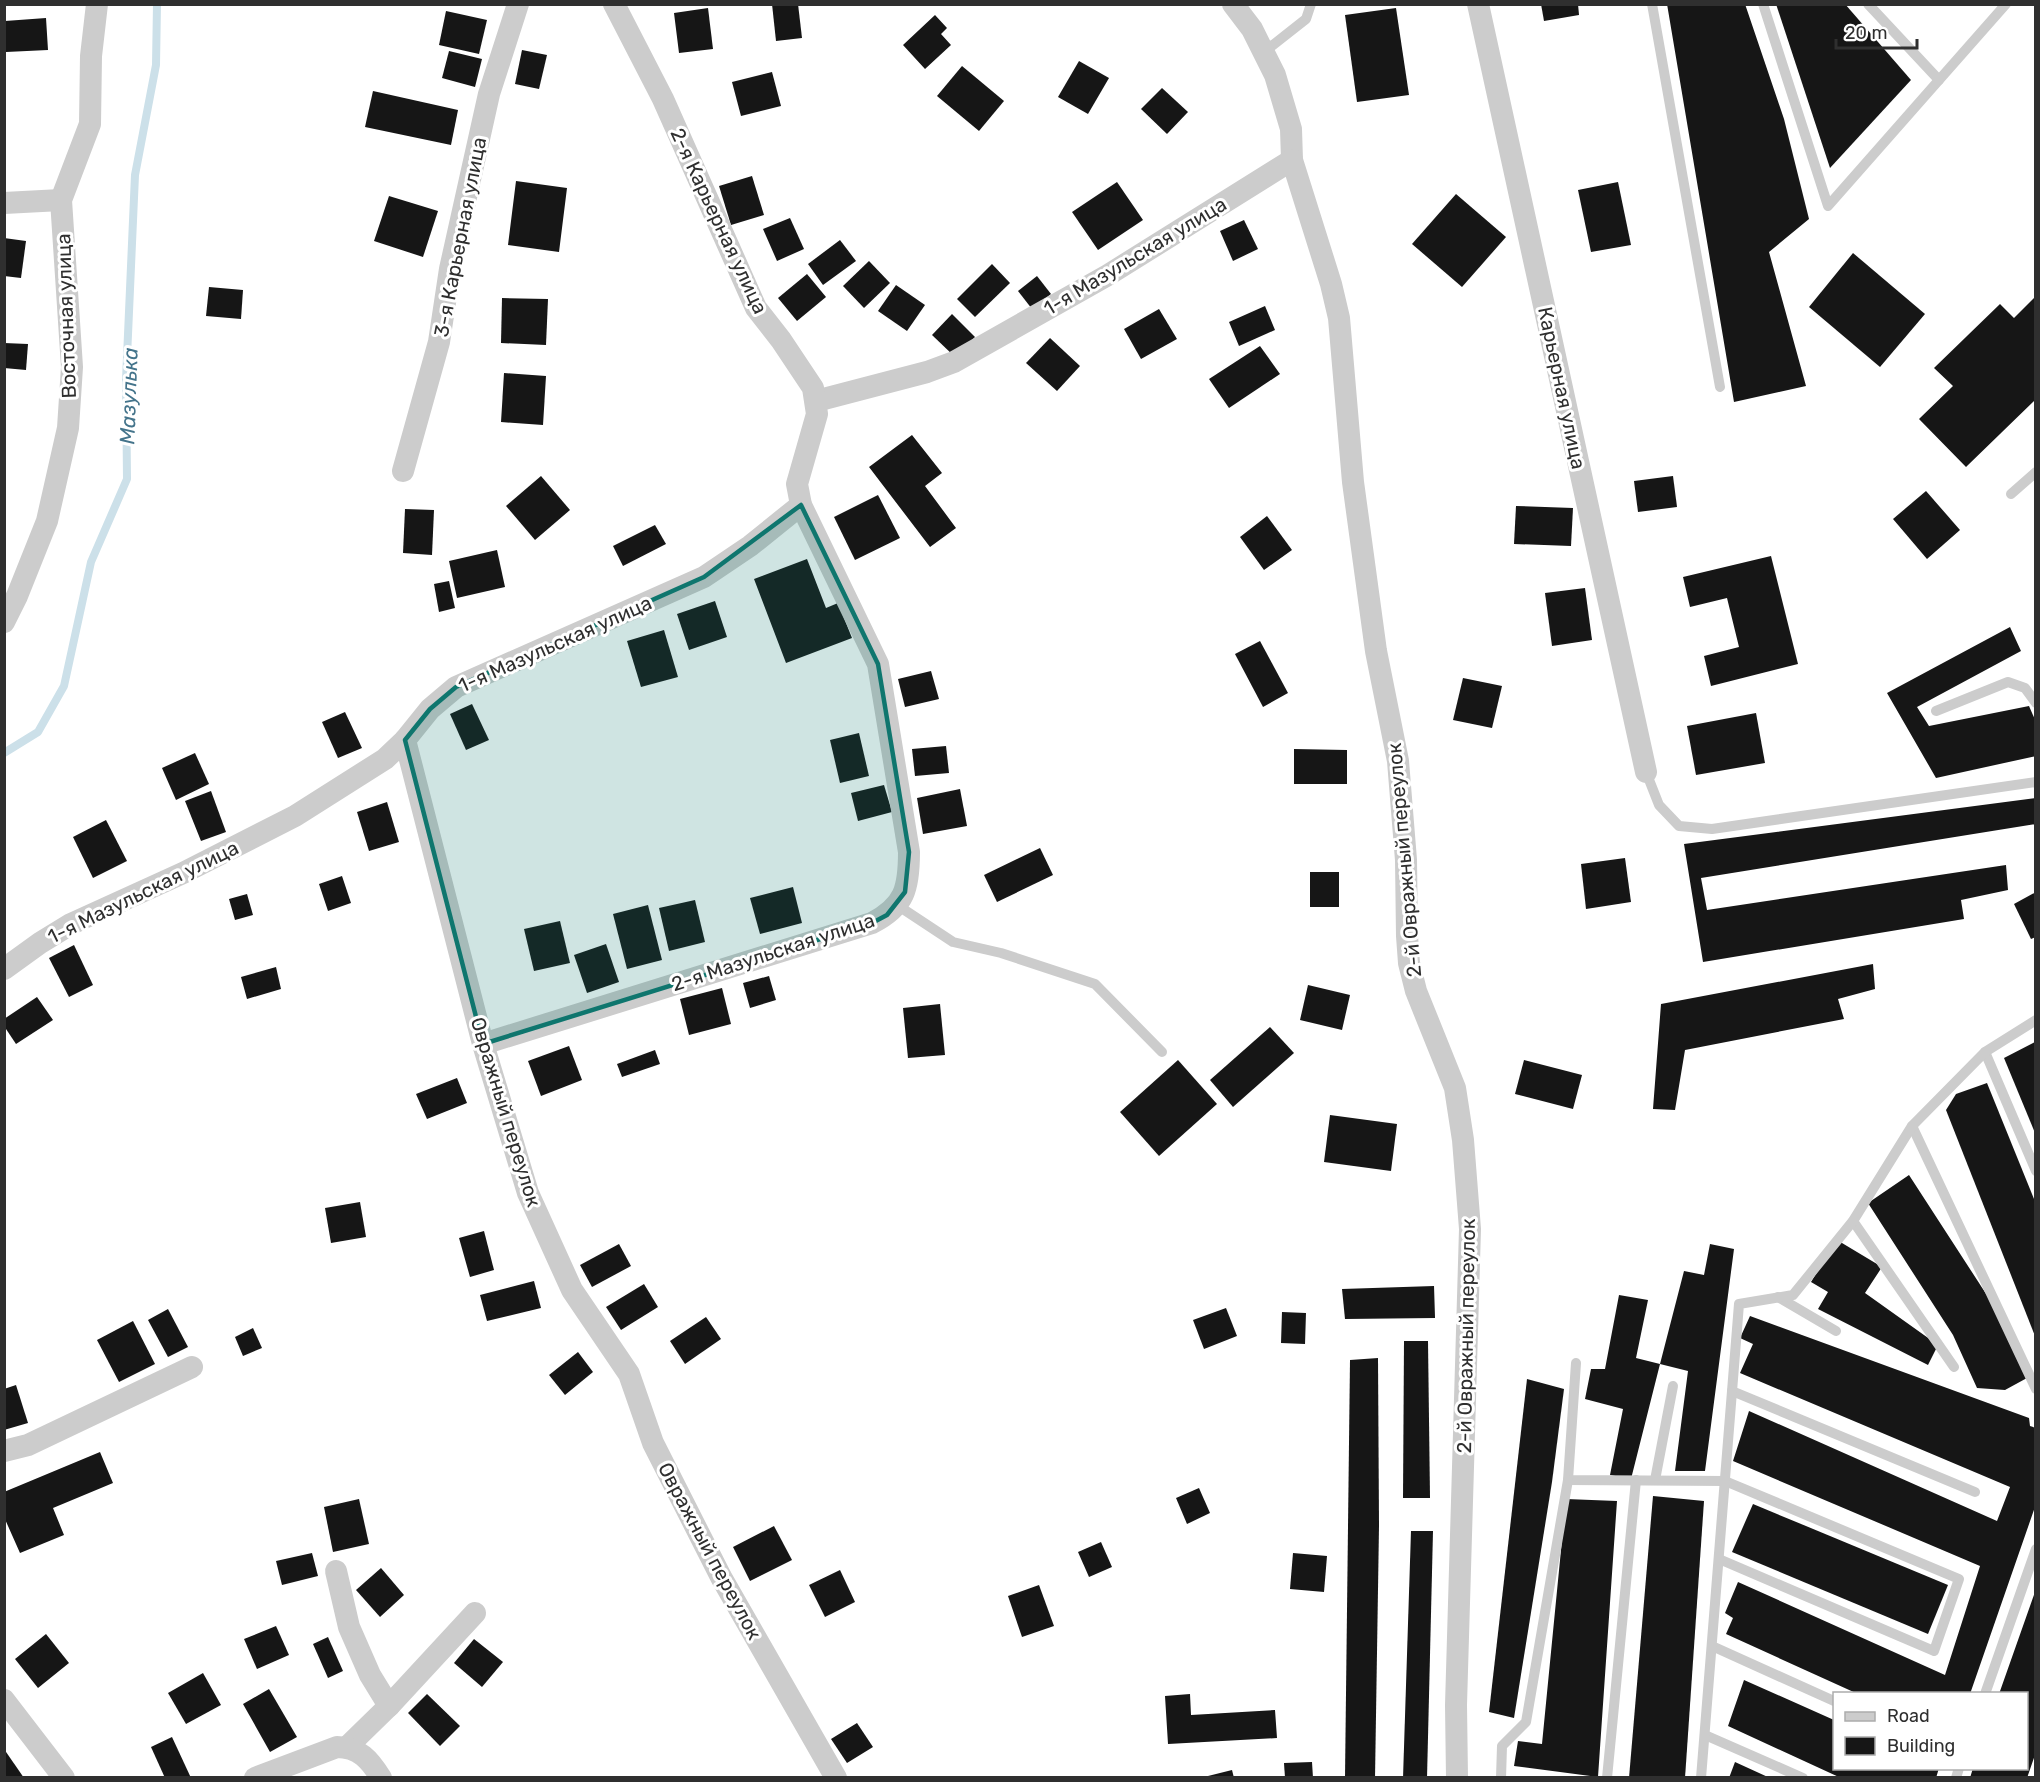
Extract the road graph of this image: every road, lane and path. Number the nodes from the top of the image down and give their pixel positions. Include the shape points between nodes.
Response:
1 (97, 4) edge
2 (518, 4) edge
3 (614, 4) edge
4 (1233, 4) edge
5 (1311, 4) edge
6 (1478, 4) edge
7 (1652, 4) edge
8 (1763, 4) edge
9 (1868, 4) edge
10 (2006, 4) edge
11 (1264, 52) junction
12 (1939, 80) junction
13 (1292, 160) junction
14 (61, 200) junction
15 (4, 203) edge
16 (1720, 387) dead end
17 (816, 401) junction
18 (403, 471) dead end
19 (2036, 472) edge
20 (2011, 494) dead end
21 (801, 505) junction
22 (4, 622) edge
23 (2036, 703) edge
24 (1936, 711) dead end
25 (405, 740) junction
26 (1646, 772) joint
27 (2036, 782) edge
28 (897, 905) junction
29 (4, 969) edge
30 (2036, 1020) edge
31 (483, 1044) junction
32 (1162, 1052) dead end
33 (1985, 1052) junction
34 (1912, 1126) junction
35 (2036, 1171) edge
36 (1853, 1221) junction
37 (1778, 1297) junction
38 (1836, 1331) dead end
39 (1576, 1363) dead end
40 (1954, 1366) dead end
41 (192, 1367) dead end
42 (1673, 1386) dead end
43 (2036, 1389) edge
44 (1732, 1391) junction
45 (4, 1451) edge
46 (1568, 1480) junction
47 (1636, 1480) junction
48 (1655, 1480) junction
49 (1725, 1481) junction
50 (1975, 1492) dead end
51 (2036, 1548) edge
52 (1719, 1559) junction
53 (336, 1571) dead end
54 (475, 1613) dead end
55 (1712, 1646) junction
56 (1986, 1692) edge
57 (4, 1700) edge
58 (1833, 1701) edge
59 (389, 1706) junction
60 (1705, 1735) junction
61 (347, 1747) junction
62 (63, 1778) edge
63 (255, 1778) edge
64 (381, 1778) edge
65 (836, 1778) edge
66 (1457, 1778) edge
67 (1502, 1778) edge
68 (1607, 1778) edge
69 (1701, 1778) edge
70 (1803, 1778) edge

1 - 14 street, Восточная улица via 90,124
2 - 18 street, 3-я Карьерная улица via 489,94 450,269 439,342
3 - 17 street, 2-я Карьерная улица via 663,99 756,308 813,388
4 - 11 street
5 - 11 lane via 1306,19
6 - 26 street, Карьерная улица
7 - 16 lane
8 - 12 lane via 1828,206
9 - 12 lane
10 - 12 lane
11 - 13 street via 1291,129
13 - 17 street, 1-я Мазульская улица via 1108,274 954,362
13 - 66 street, 2-й Овражный переулок via 1331,284 1342,339 1353,482 1376,651 1398,761 1409,963 1416,991 1455,1088 1463,1140 1470,1229
14 - 15 street
14 - 22 street, Восточная улица via 72,367 68,428 47,521
17 - 21 street via 817,414 797,484
19 - 20 lane
21 - 25 street, 1-я Мазульская улица via 704,577 456,687 430,709
21 - 28 street, 2-я Мазульская улица via 878,664 909,852 909,876
23 - 24 lane via 2025,688 2008,682
25 - 29 street, 1-я Мазульская улица via 385,759 295,816 71,924
25 - 31 street, Овражный переулок
26 - 27 lane via 1659,805 1679,826 1712,829
28 - 31 street, 2-я Мазульская улица via 872,923
28 - 32 lane via 952,942 1001,953 1095,984
30 - 33 lane
31 - 65 street, Овражный переулок via 528,1192 572,1290 628,1374 653,1443 721,1577
33 - 34 lane
33 - 35 lane
34 - 36 lane
34 - 43 lane
36 - 37 lane via 1793,1295
36 - 40 lane
37 - 38 lane
37 - 44 lane via 1739,1304
39 - 46 lane
41 - 45 street via 28,1445
42 - 48 lane
44 - 49 lane
44 - 50 lane
46 - 47 lane
46 - 67 lane via 1526,1722 1502,1746
47 - 48 lane
47 - 68 lane
48 - 49 lane
49 - 52 lane
49 - 52 lane via 1959,1579 1934,1651
51 - 56 lane
52 - 55 lane
53 - 59 street via 349,1627
54 - 59 street
55 - 58 lane
55 - 60 lane
57 - 62 street
59 - 61 street
60 - 69 lane
60 - 70 lane
61 - 63 street via 337,1747
61 - 64 street via 370,1761

